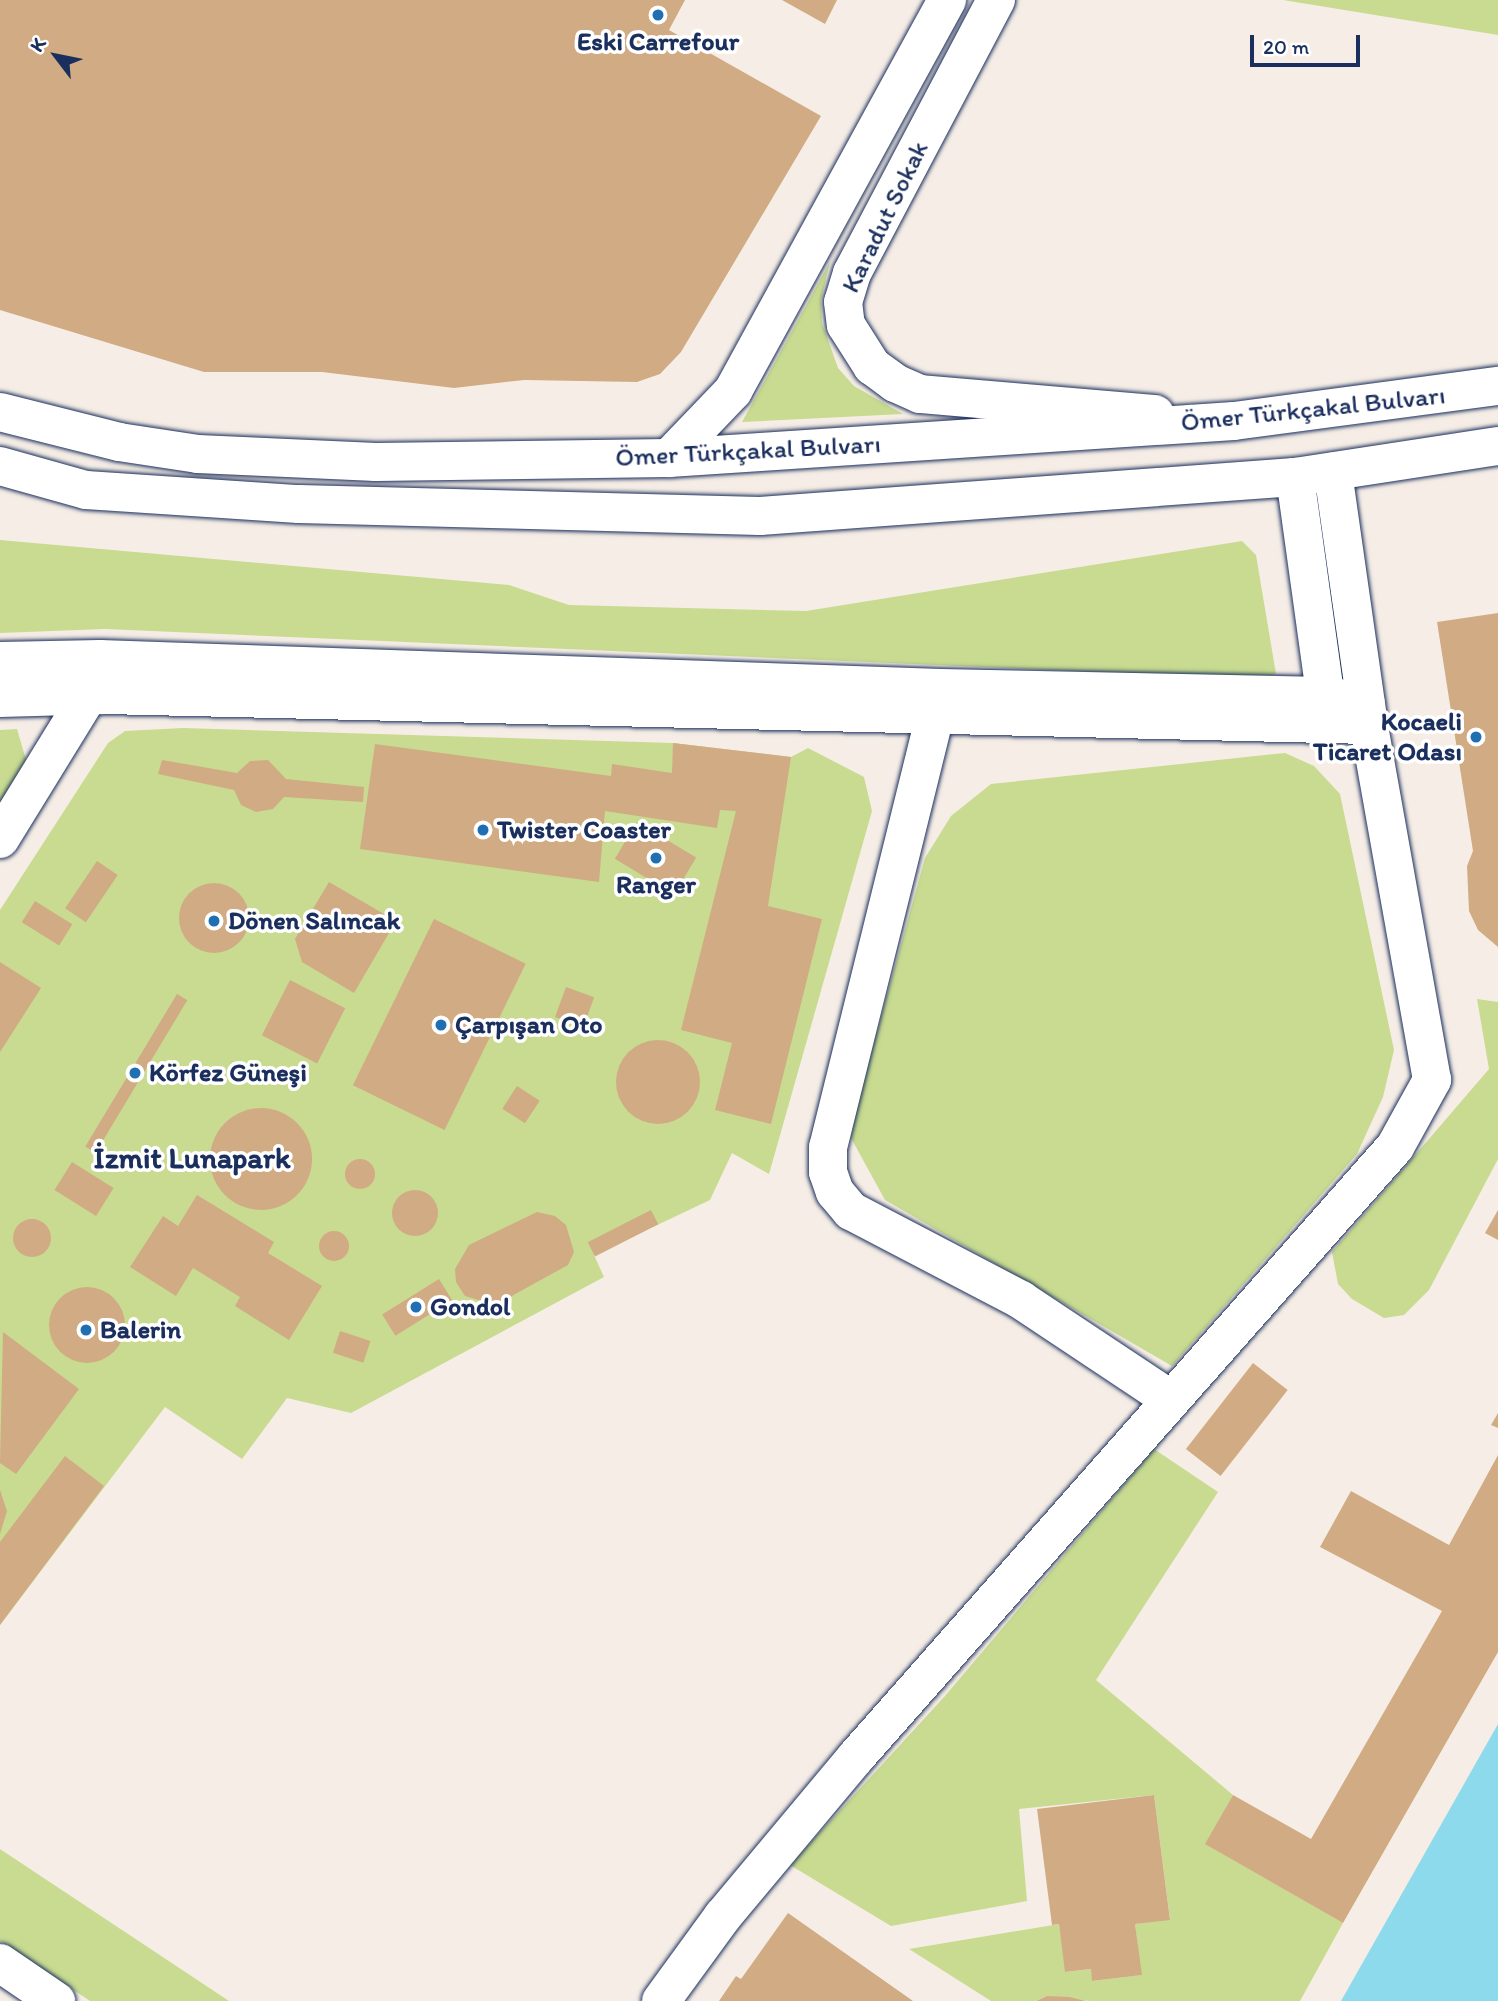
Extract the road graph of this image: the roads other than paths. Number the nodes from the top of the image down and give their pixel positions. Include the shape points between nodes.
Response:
1 (947, 0) edge
2 (996, 0) edge
3 (1498, 386) edge
4 (0, 412) edge
5 (1234, 421) junction
6 (1498, 446) edge
7 (669, 458) junction
8 (0, 466) edge
9 (1333, 472) junction
10 (1295, 477) junction
11 (0, 487) edge
12 (86, 490) junction
13 (111, 659) junction
14 (0, 661) edge
15 (89, 696) junction
16 (0, 698) edge
17 (938, 702) junction
18 (1327, 710) junction
19 (1370, 728) junction
20 (0, 839) edge
21 (1170, 1399) junction
22 (0, 1963) edge
23 (56, 2001) edge
24 (661, 2001) edge

1 - 7 street, Karadut Sokak via 733,391
2 - 5 street, Karadut Sokak via 852,272 843,302 846,325 856,346 895,383 920,394
3 - 5 street, Ömer Türkçakal Bulvarı
4 - 7 street, Ömer Türkçakal Bulvarı via 119,442 198,454 376,462
5 - 7 street, Ömer Türkçakal Bulvarı
6 - 9 street, Ömer Türkçakal Bulvarı
8 - 12 street, Ömer Türkçakal Bulvarı
9 - 10 street, Ömer Türkçakal Bulvarı
9 - 19 street
10 - 12 street, Ömer Türkçakal Bulvarı via 760,516 299,504
10 - 18 street
11 - 12 street
13 - 14 street
13 - 15 street
13 - 17 street
15 - 16 street
15 - 17 street
15 - 20 street
17 - 18 street
17 - 21 street via 828,1147 828,1172 835,1192 851,1211 1021,1300
18 - 19 street
19 - 21 street via 1432,1080 1395,1147
21 - 24 street via 847,1767 723,1916
22 - 23 street

